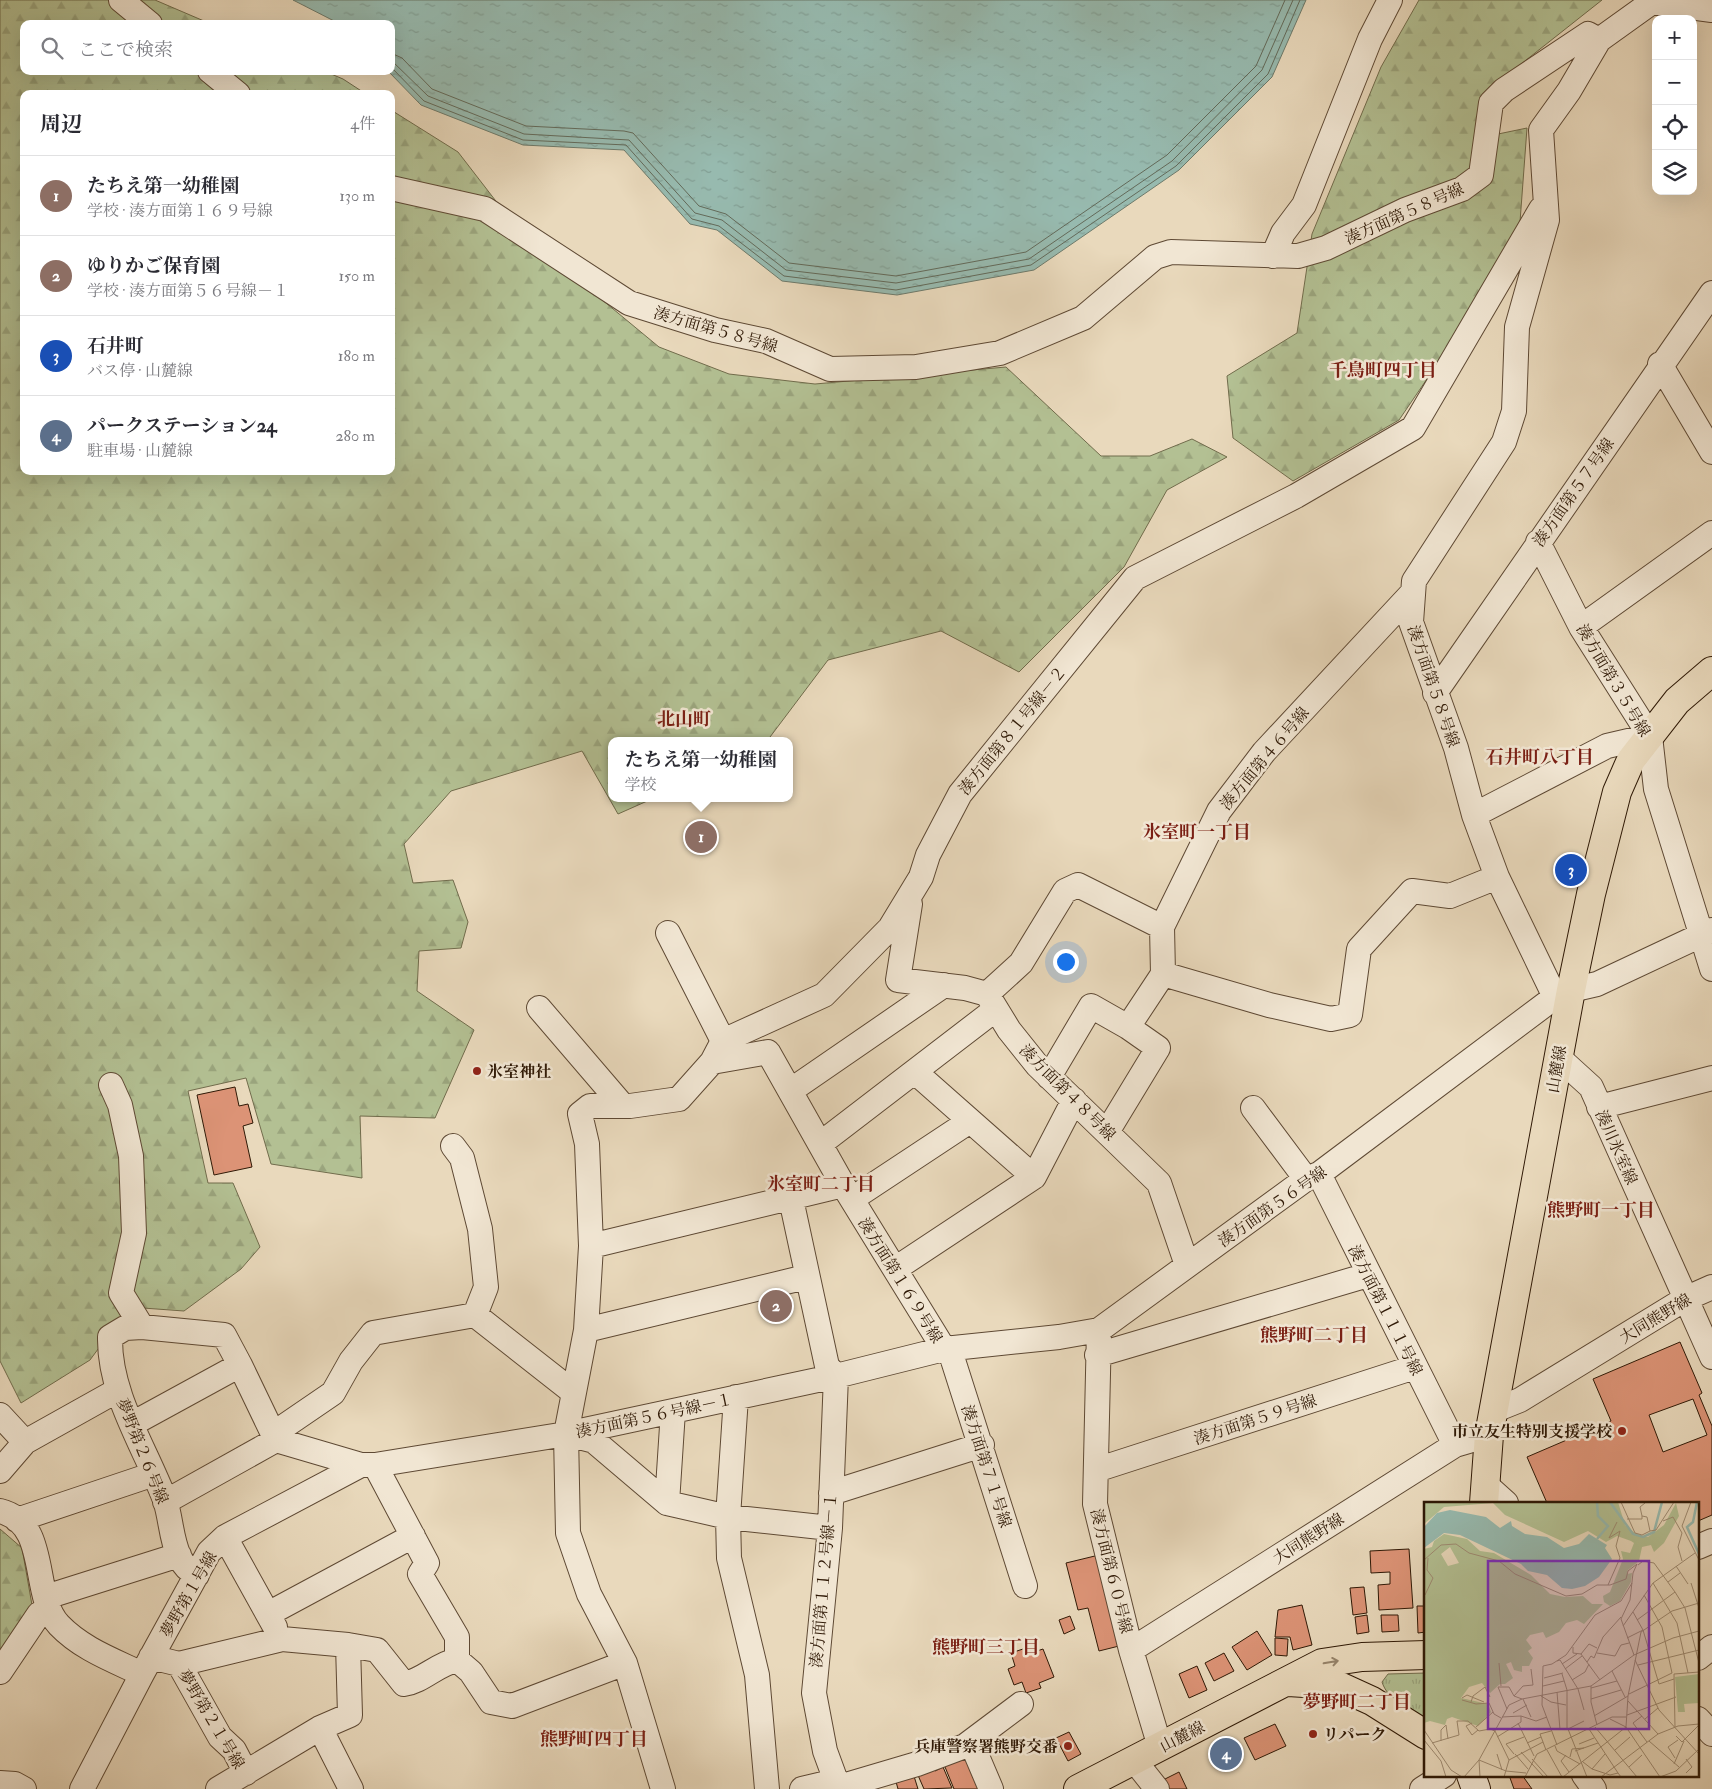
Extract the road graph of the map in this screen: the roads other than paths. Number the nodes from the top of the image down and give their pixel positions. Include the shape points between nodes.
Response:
1 (121, 0) edge
2 (1390, 0) edge
3 (1712, 10) edge
4 (145, 20) edge
5 (1598, 40) junction
6 (215, 75) edge
7 (233, 90) edge
8 (395, 189) edge
9 (1545, 202) junction
10 (1273, 256) junction
11 (1712, 293) edge
12 (1660, 364) junction
13 (1712, 452) edge
14 (1712, 534) edge
15 (1538, 542) junction
16 (1413, 592) junction
17 (1581, 627) junction
18 (1712, 670) edge
19 (1435, 693) junction
20 (1650, 736) junction
21 (1474, 815) junction
22 (1497, 877) junction
23 (912, 892) junction
24 (1162, 927) junction
25 (1707, 933) edge
26 (668, 934) dead end
27 (1712, 969) edge
28 (1163, 974) junction
29 (944, 985) junction
30 (1563, 994) junction
31 (992, 1002) junction
32 (539, 1008) dead end
33 (1128, 1027) junction
34 (723, 1041) junction
35 (1558, 1057) junction
36 (712, 1062) junction
37 (915, 1072) junction
38 (1049, 1077) junction
39 (1712, 1078) edge
40 (111, 1085) dead end
41 (790, 1091) junction
42 (1074, 1100) junction
43 (622, 1106) junction
44 (1599, 1107) junction
45 (1253, 1108) dead end
46 (970, 1121) junction
47 (1107, 1132) junction
48 (820, 1144) junction
49 (453, 1146) dead end
50 (1312, 1176) junction
51 (1034, 1177) junction
52 (848, 1192) junction
53 (791, 1199) junction
54 (591, 1246) junction
55 (1187, 1265) junction
56 (895, 1269) junction
57 (1368, 1275) junction
58 (806, 1277) junction
59 (1712, 1287) edge
60 (1685, 1299) junction
61 (474, 1315) junction
62 (133, 1327) junction
63 (586, 1330) junction
64 (1099, 1330) junction
65 (944, 1349) junction
66 (1097, 1355) junction
67 (1712, 1356) edge
68 (240, 1364) junction
69 (1415, 1368) junction
70 (836, 1376) junction
71 (118, 1390) junction
72 (573, 1392) junction
73 (736, 1397) junction
74 (673, 1411) junction
75 (0, 1415) edge
76 (1492, 1422) junction
77 (132, 1424) junction
78 (566, 1434) junction
79 (274, 1437) junction
80 (25, 1442) junction
81 (982, 1445) junction
82 (1455, 1445) junction
83 (368, 1465) junction
84 (1096, 1470) junction
85 (0, 1471) edge
86 (154, 1474) junction
87 (831, 1493) junction
88 (1492, 1497) edge
89 (165, 1502) junction
90 (667, 1503) junction
91 (8, 1515) edge
92 (728, 1517) junction
93 (830, 1528) junction
94 (413, 1536) junction
95 (226, 1537) junction
96 (1712, 1541) edge
97 (1700, 1546) edge
98 (178, 1555) junction
99 (197, 1574) junction
100 (1025, 1586) dead end
101 (47, 1603) junction
102 (268, 1614) junction
103 (282, 1639) junction
104 (348, 1645) junction
105 (1712, 1647) edge
106 (1131, 1650) junction
107 (1424, 1655) edge
108 (1700, 1656) edge
109 (457, 1660) junction
110 (625, 1663) junction
111 (178, 1664) junction
112 (146, 1665) junction
113 (0, 1672) edge
114 (1286, 1682) junction
115 (1021, 1704) dead end
116 (1700, 1721) edge
117 (320, 1728) junction
118 (1424, 1734) edge
119 (1712, 1734) edge
120 (971, 1742) junction
121 (1160, 1747) junction
122 (1134, 1760) junction
123 (246, 1772) junction
124 (1442, 1776) edge
125 (1471, 1776) edge
126 (0, 1783) edge
127 (843, 1785) edge
128 (24, 1789) edge
129 (82, 1789) edge
130 (218, 1789) edge
131 (351, 1789) edge
132 (663, 1789) edge
133 (767, 1789) edge
134 (802, 1789) edge
135 (991, 1789) edge
136 (1078, 1789) edge
137 (1157, 1789) edge
138 (1422, 1789) edge
139 (1476, 1789) edge

1 - 4 street
2 - 10 street via 1370,39 1304,205 1283,233
3 - 5 street via 1652,2
5 - 9 street, 湊方面第５８号線 via 1569,91 1541,130
5 - 10 street, 湊方面第５８号線 via 1588,34 1504,90 1491,104 1480,175 1462,189 1405,210 1326,248 1298,256
6 - 7 street
8 - 10 street, 湊方面第５８号線 via 485,209 629,303 714,330 766,341 830,369 916,367 1000,353 1083,318 1155,257 1171,252
9 - 16 street, 湊方面第５８号線 via 1547,220 1517,327 1514,411 1504,442 1414,581
9 - 23 street, 湊方面第８１号線－２ via 1413,428 1296,496 1135,578 960,794
11 - 12 street, 湊方面第５７号線
12 - 13 street
12 - 15 street, 湊方面第５７号線
14 - 17 street
15 - 17 street, 湊方面第３５号線
15 - 19 street, 湊方面第５７号線
16 - 19 street, 湊方面第５８号線 via 1411,622
16 - 24 street, 湊方面第４６号線 via 1264,752 1219,811
17 - 20 street, 湊方面第３５号線
18 - 20 main road, 山麓線 via 1677,701
19 - 21 street, 湊方面第５８号線 via 1456,748
20 - 21 street via 1606,746
20 - 25 street, 湊方面第３５号線 via 1656,789
20 - 30 main road, 山麓線 via 1631,760 1617,792
21 - 22 street
22 - 28 street via 1450,896 1412,891 1359,949 1350,1015 1331,1020
22 - 30 street
23 - 29 street via 898,980
23 - 34 street, 湊方面第８１号線－２ via 890,928 824,995
24 - 28 street, 湊方面第４６号線
24 - 31 street via 1078,885 1066,891
25 - 27 street, 湊方面第３５号線
25 - 30 street via 1597,984
26 - 34 street
28 - 33 street
29 - 31 street
29 - 41 street
30 - 35 main road, 山麓線
30 - 50 street, 湊方面第５６号線
31 - 37 street
31 - 38 street, 湊方面第４８号線 via 1009,1030
32 - 43 street
33 - 38 street via 1091,1006
33 - 47 street via 1158,1048
34 - 36 street
35 - 44 street, 湊川氷室線 via 1591,1087
35 - 76 main road, 山麓線
36 - 41 street, 湊方面第１６９号線 via 768,1052
36 - 43 street via 679,1099
37 - 46 street
37 - 48 street
38 - 42 street, 湊方面第４８号線
39 - 44 street
40 - 62 street via 120,1106 131,1166 134,1233 121,1293
41 - 48 street, 湊方面第１６９号線
42 - 47 street, 湊方面第４８号線
42 - 51 street
43 - 54 street via 590,1106 580,1114 587,1144
44 - 60 street, 湊川氷室線
45 - 50 street, 湊方面第１１１号線
46 - 51 street
46 - 52 street
47 - 55 street, 湊方面第４８号線 via 1159,1183
48 - 52 street, 湊方面第１６９号線
49 - 61 street via 462,1158 480,1228 486,1287
50 - 55 street, 湊方面第５６号線
50 - 57 street, 湊方面第１１１号線
51 - 56 street
52 - 53 street
52 - 56 street, 湊方面第１６９号線
53 - 54 street
53 - 58 street
54 - 63 street
55 - 64 street, 湊方面第５６号線
56 - 65 street, 湊方面第１６９号線
57 - 66 street
57 - 69 street, 湊方面第１１１号線
58 - 63 street
58 - 70 street via 827,1366
59 - 60 street, 大同熊野線
60 - 67 street, 湊川氷室線
60 - 76 street, 大同熊野線 via 1520,1400
61 - 72 street
61 - 79 street via 373,1333 351,1361 333,1393
62 - 68 street via 224,1335
62 - 71 street, 夢野第２６号線 via 110,1337 110,1355
63 - 72 street
64 - 65 street, 湊方面第５６号線
64 - 66 street, 湊方面第６０号線
65 - 70 street, 湊方面第５６号線－１
65 - 81 street, 湊方面第７１号線 via 952,1357
66 - 84 street, 湊方面第６０号線
68 - 77 street
68 - 79 street
69 - 82 street, 湊方面第１１１号線
69 - 84 street, 湊方面第５９号線
70 - 73 street, 湊方面第５６号線－１
70 - 87 street, 湊方面第１１２号線－１
71 - 77 street, 夢野第２６号線
71 - 80 street
72 - 78 street
73 - 74 street, 湊方面第５６号線－１
73 - 92 street
74 - 78 street, 湊方面第５６号線－１
74 - 90 street
75 - 80 street
76 - 82 street, 大同熊野線
76 - 88 main road, 山麓線
77 - 86 street, 夢野第２６号線
78 - 83 street, 湊方面第５６号線－１
78 - 90 street via 594,1442
78 - 110 street via 568,1533 589,1594
79 - 83 street
79 - 89 street
80 - 85 street
81 - 87 street
81 - 100 street, 湊方面第７１号線
82 - 106 street, 大同熊野線
83 - 94 street
83 - 95 street, 夢野第１号線
84 - 106 street, 湊方面第６０号線 via 1095,1504
86 - 89 street, 夢野第２６号線
86 - 91 street
87 - 93 street, 湊方面第１１２号線－１
89 - 98 street, 夢野第２６号線
90 - 92 street
91 - 101 street via 22,1523 34,1544
92 - 93 street
92 - 133 street via 729,1558 757,1675
93 - 127 street, 湊方面第１１２号線－１ via 814,1693 825,1751
94 - 102 street
94 - 109 street via 427,1563 420,1574 457,1637
95 - 99 street, 夢野第１号線 via 209,1552
95 - 102 street
96 - 97 street
98 - 99 street, 夢野第２６号線 via 189,1571
98 - 101 street
99 - 112 street, 夢野第１号線
101 - 112 street via 58,1624 82,1645
101 - 113 street
102 - 103 street
103 - 104 street
103 - 111 street
104 - 109 street via 377,1650 404,1684 412,1683 445,1662
104 - 117 street via 350,1715
105 - 108 street
106 - 121 street, 湊方面第６０号線
114 -> 107 main road, 山麓線 via 1322,1664 1362,1657
109 - 110 street via 470,1672 491,1702 512,1706
110 - 132 street
111 - 112 street
111 - 123 street, 夢野第２１号線 via 220,1737 234,1750
112 - 129 street, 夢野第１号線
114 - 118 main road via 1336,1685 1372,1701
114 - 121 main road, 山麓線
115 - 120 street
116 - 119 street
117 - 123 street
117 - 131 street
120 - 127 street via 918,1764
120 - 135 street
121 - 122 main road, 山麓線
122 - 136 main road, 山麓線
122 - 137 street
123 - 130 street, 夢野第２１号線
124 - 138 street
125 - 139 street
126 - 128 street via 15,1784
127 - 134 street

